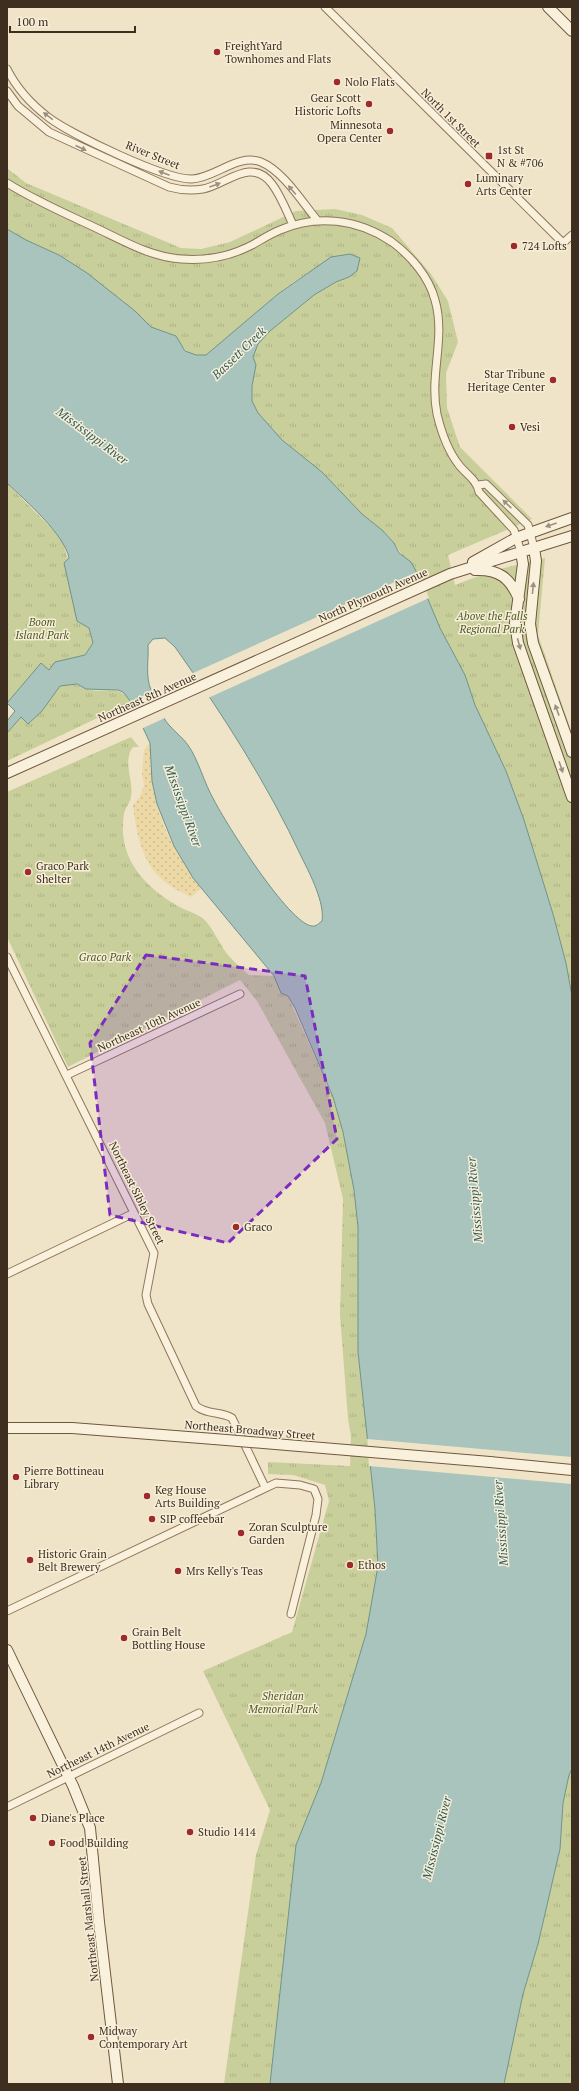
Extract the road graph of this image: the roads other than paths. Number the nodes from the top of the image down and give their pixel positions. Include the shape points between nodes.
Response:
1 (325, 7) edge
2 (548, 7) edge
3 (572, 31) edge
4 (7, 70) edge
5 (7, 91) edge
6 (7, 183) edge
7 (317, 220) junction
8 (294, 225) junction
9 (572, 235) edge
10 (478, 485) junction
11 (572, 518) edge
12 (530, 532) junction
13 (572, 536) edge
14 (516, 538) junction
15 (534, 548) junction
16 (521, 552) junction
17 (455, 572) junction
18 (519, 600) junction
19 (298, 642) joint
20 (551, 694) junction
21 (538, 699) junction
22 (572, 752) edge
23 (7, 773) edge
24 (572, 797) edge
25 (7, 957) edge
26 (240, 994) dead end
27 (67, 1075) junction
28 (134, 1213) junction
29 (7, 1274) edge
30 (7, 1428) edge
31 (572, 1470) edge
32 (266, 1487) junction
33 (7, 1611) edge
34 (291, 1614) dead end
35 (7, 1650) edge
36 (199, 1713) dead end
37 (68, 1777) junction
38 (7, 1807) edge
39 (118, 2084) edge

1 - 9 street, North 1st Street via 563,243
2 - 3 main road
7 -> 4 street, River Street via 276,172 259,162 238,162 204,178 178,178 165,174 58,124 33,105
5 -> 8 street, River Street via 18,106 49,132 169,187 180,190 203,189 242,173 257,174 272,184
6 - 8 street via 137,247 158,255 181,259 231,254
7 - 8 street
7 - 10 street via 350,223 377,233 403,250 423,275 435,299 439,318 435,387 437,414 445,439 458,464
12 -> 10 street via 528,525 486,484
10 - 14 street via 479,492 514,530
11 -> 12 main road, North Plymouth Avenue
12 - 14 main road, North Plymouth Avenue
12 - 15 street
13 - 15 main road, North Plymouth Avenue
14 - 16 street
14 - 17 main road, North Plymouth Avenue
15 - 16 main road, North Plymouth Avenue
20 -> 15 main road via 533,643 530,624 536,562
16 - 17 main road, North Plymouth Avenue
16 - 18 main road
17 - 18 main road via 488,570 500,574 514,588
17 - 19 main road, North Plymouth Avenue
18 -> 21 main road via 515,623 518,642
19 - 23 main road, Northeast 8th Avenue
20 - 21 street
22 -> 20 main road
21 -> 24 main road
25 - 27 street, Northeast Sibley Street
26 - 27 street, Northeast 10th Avenue
27 - 28 street, Northeast Sibley Street
28 - 29 street
28 - 32 street, Northeast Sibley Street via 154,1253 146,1295 148,1304 196,1406 201,1410 224,1413 232,1418
30 - 31 main road, Northeast Broadway Street, bridge via 72,1428
32 - 33 street
32 - 34 street via 276,1483 300,1485 314,1489 318,1499
35 - 37 main road, Northeast Marshall Street
36 - 37 street, Northeast 14th Avenue
37 - 38 street, Northeast 14th Avenue
37 - 39 main road, Northeast Marshall Street via 90,1828

